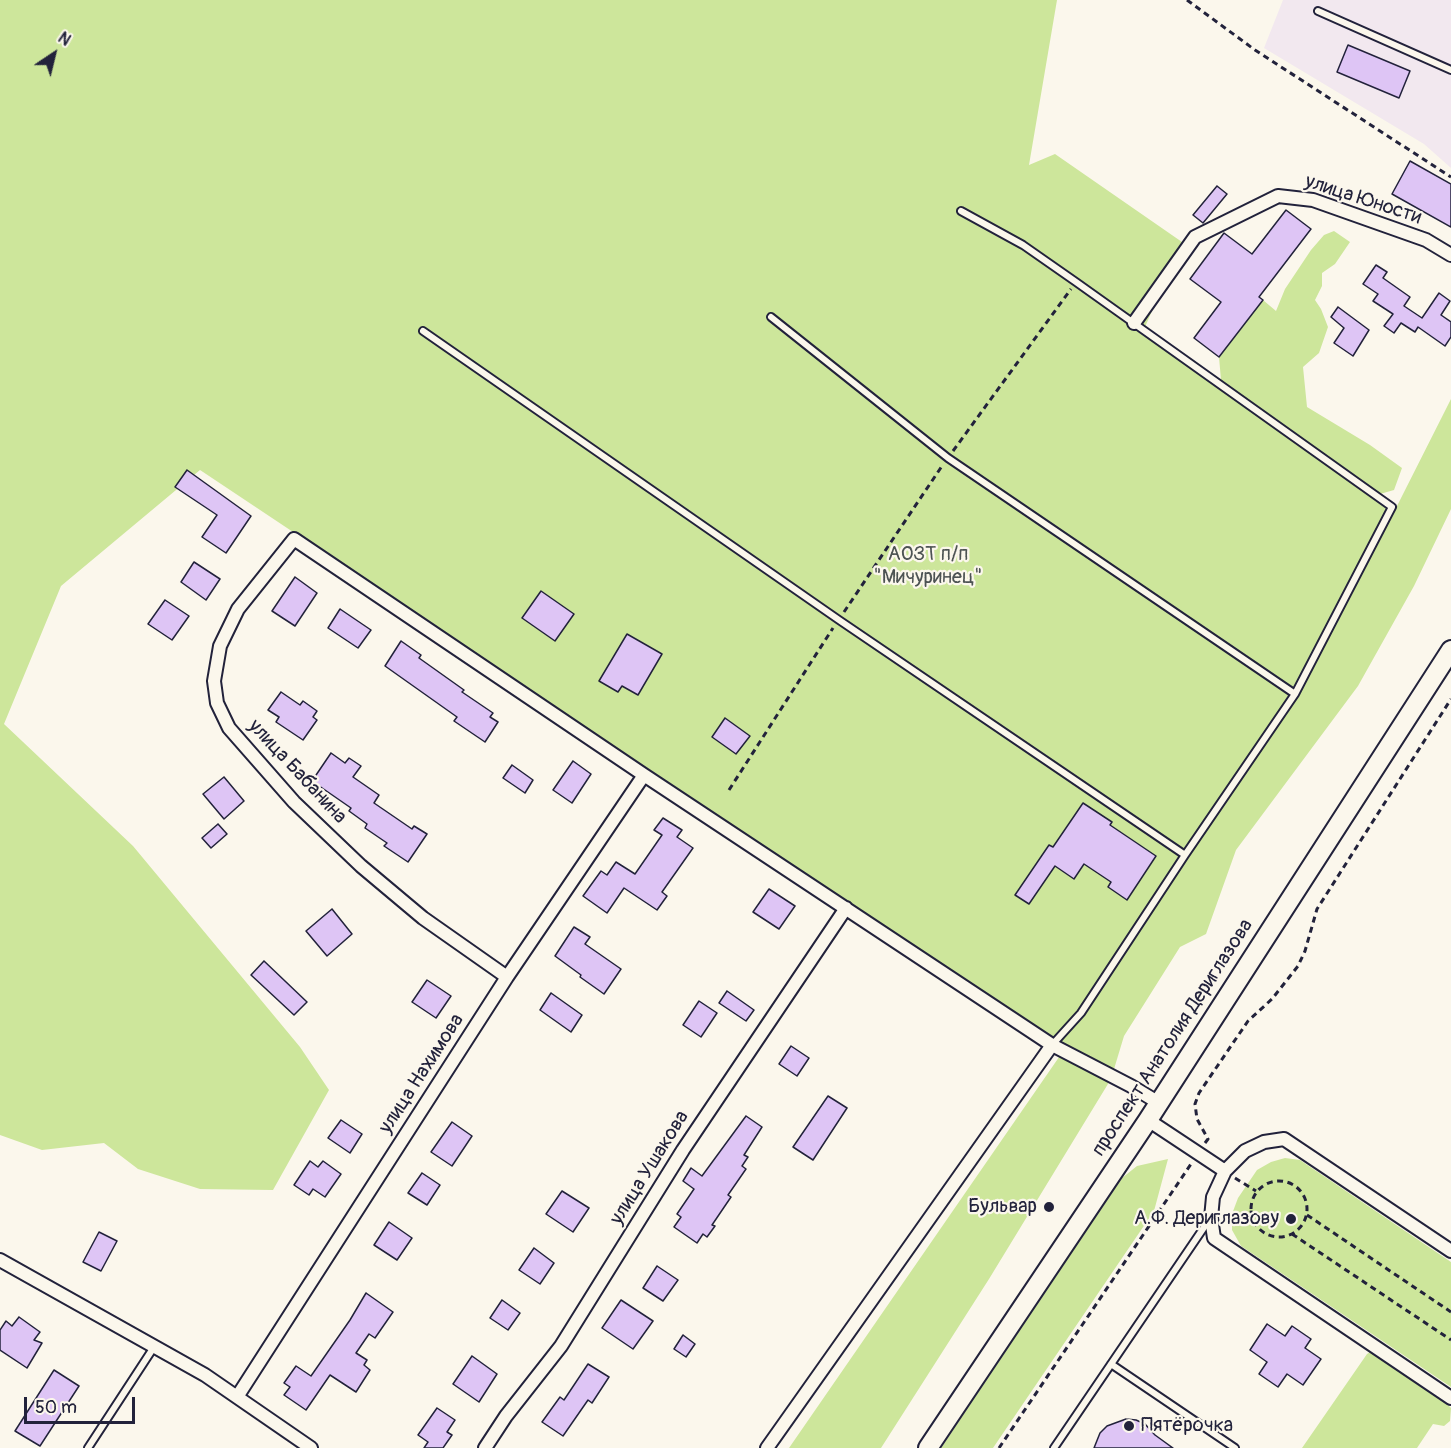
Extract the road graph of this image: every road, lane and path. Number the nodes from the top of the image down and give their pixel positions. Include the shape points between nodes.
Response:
1 (1187, 0) edge
2 (1317, 10) dead end
3 (1451, 70) edge
4 (1451, 177) edge
5 (961, 211) dead end
6 (1451, 255) edge
7 (1076, 282) junction
8 (771, 316) dead end
9 (1134, 323) junction
10 (423, 331) dead end
11 (948, 458) junction
12 (839, 620) junction
13 (1451, 650) edge
14 (1295, 694) junction
15 (1451, 699) edge
16 (644, 775) junction
17 (729, 790) dead end
18 (1185, 855) junction
19 (846, 908) junction
20 (507, 977) junction
21 (1052, 1045) junction
22 (1159, 1103) junction
23 (1148, 1120) junction
24 (1198, 1153) junction
25 (1225, 1171) junction
26 (1256, 1191) junction
27 (1307, 1215) junction
28 (1210, 1218) junction
29 (1292, 1234) junction
30 (1451, 1251) edge
31 (0, 1260) edge
32 (1451, 1312) edge
33 (1451, 1340) edge
34 (154, 1347) junction
35 (1111, 1364) junction
36 (237, 1397) junction
37 (1451, 1398) edge
38 (88, 1448) edge
39 (311, 1448) edge
40 (484, 1448) edge
41 (767, 1448) edge
42 (928, 1448) edge
43 (999, 1448) edge
44 (1054, 1448) edge
45 (1235, 1448) edge

1 - 4 path via 1255,50
2 - 3 lane
5 - 7 lane via 1023,245
6 - 9 street, улица Юности via 1425,240 1313,200 1278,196 1195,237
7 - 9 lane
7 - 11 path
8 - 11 lane
9 - 14 lane via 1392,507
10 - 12 lane
11 - 12 path
11 - 14 lane
12 - 17 path
12 - 18 lane
13 - 22 main road, проспект Анатолия Дериглазова
14 - 18 lane
15 - 24 path via 1317,909 1298,966 1244,1026 1199,1093 1195,1104 1197,1119 1208,1139
16 - 19 street
16 - 20 street, улица Нахимова
16 - 20 street, улица Бабанина via 294,539 238,609 219,646 214,681 217,703 229,728 294,802 361,866 423,918
18 - 21 lane via 1081,1013
19 - 21 street
19 - 40 street, улица Ушакова via 683,1150 561,1346
20 - 36 street, улица Нахимова
21 - 22 street
21 - 41 street
22 - 23 main road, проспект Анатолия Дериглазова
23 - 24 street
23 - 42 main road, проспект Анатолия Дериглазова
24 - 25 street
24 - 43 path
25 - 26 path
25 - 28 street via 1213,1197
25 - 30 street via 1245,1151 1264,1142 1284,1139
26 - 27 path via 1278,1180 1291,1183 1301,1191
26 - 29 path via 1251,1215 1257,1227 1267,1235
27 - 29 path
27 - 32 path
28 - 35 lane
28 - 37 street via 1214,1238
29 - 33 path
31 - 34 street
34 - 36 street
34 - 38 lane
35 - 44 lane
35 - 45 lane
36 - 39 street

